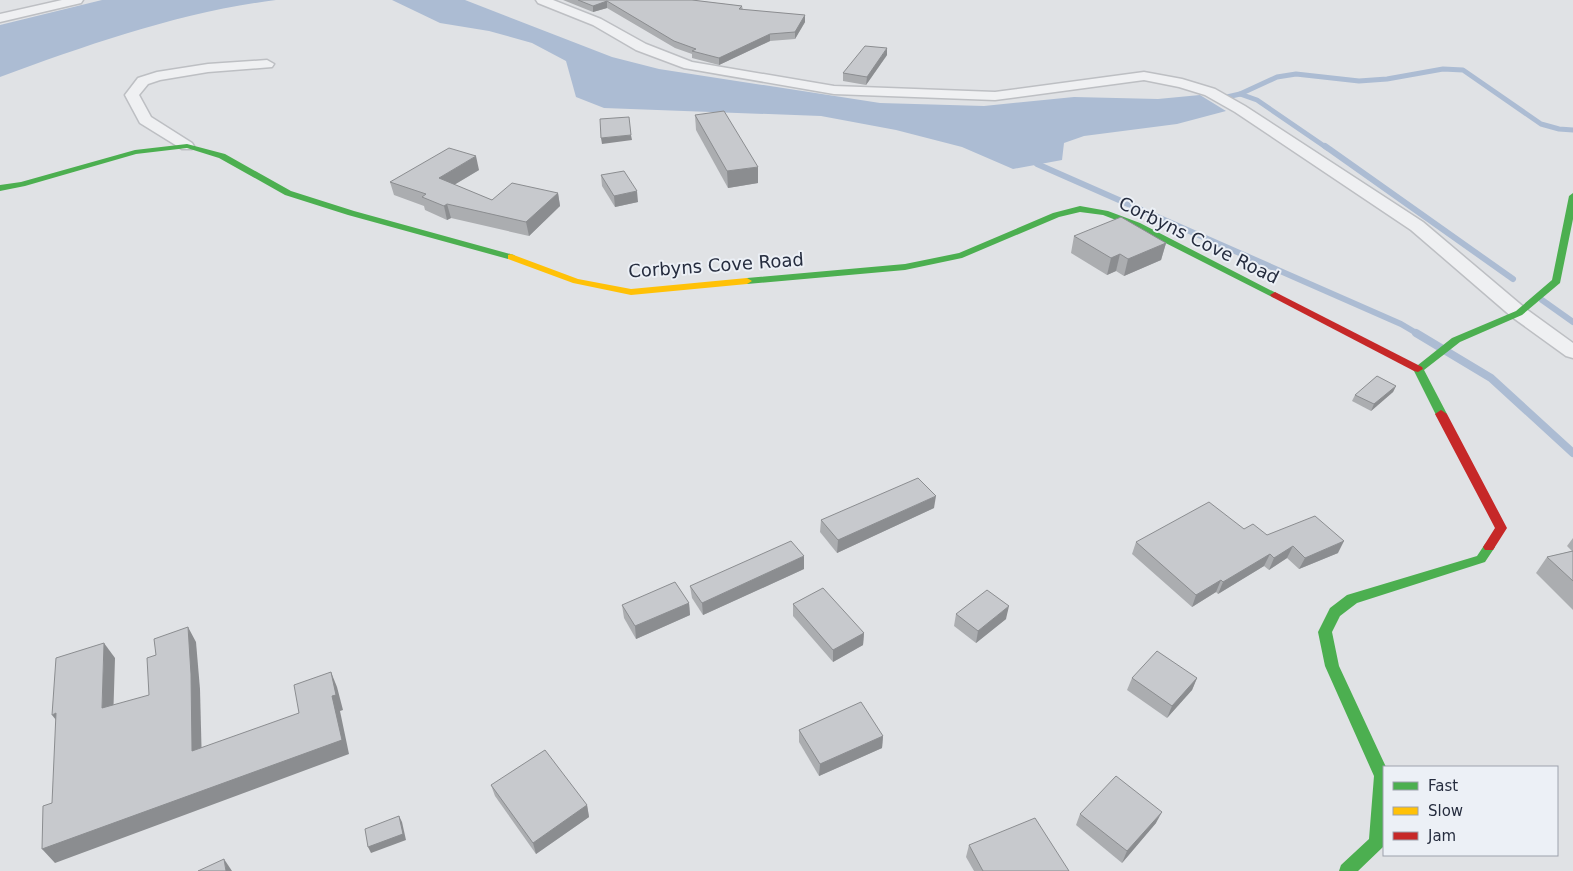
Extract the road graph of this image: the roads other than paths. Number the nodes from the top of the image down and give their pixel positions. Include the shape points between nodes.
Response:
1 (77, 0) edge
2 (542, 0) edge
3 (0, 18) edge
4 (267, 64) dead end
5 (187, 146) junction
6 (0, 188) edge
7 (1573, 196) edge
8 (1519, 313) junction
9 (1573, 352) edge
10 (1418, 369) junction
11 (1347, 871) edge

1 - 3 street
2 - 8 street via 597,22 641,47 689,65 834,90 995,96 1144,76 1182,83 1210,92 1240,109 1417,226
4 - 5 street via 208,68 143,80 132,95 145,120
5 - 6 main road, Corbyns Cove Road via 135,152
5 - 10 main road, Corbyns Cove Road via 222,156 297,196 500,253 576,281 631,292 905,267 962,254 1056,215 1080,209 1097,212 1137,225
7 - 8 main road via 1557,280
8 - 9 street
8 - 10 main road via 1456,340
10 - 11 main road via 1501,528 1482,559 1352,599 1335,612 1325,632 1332,666 1382,776 1377,842

